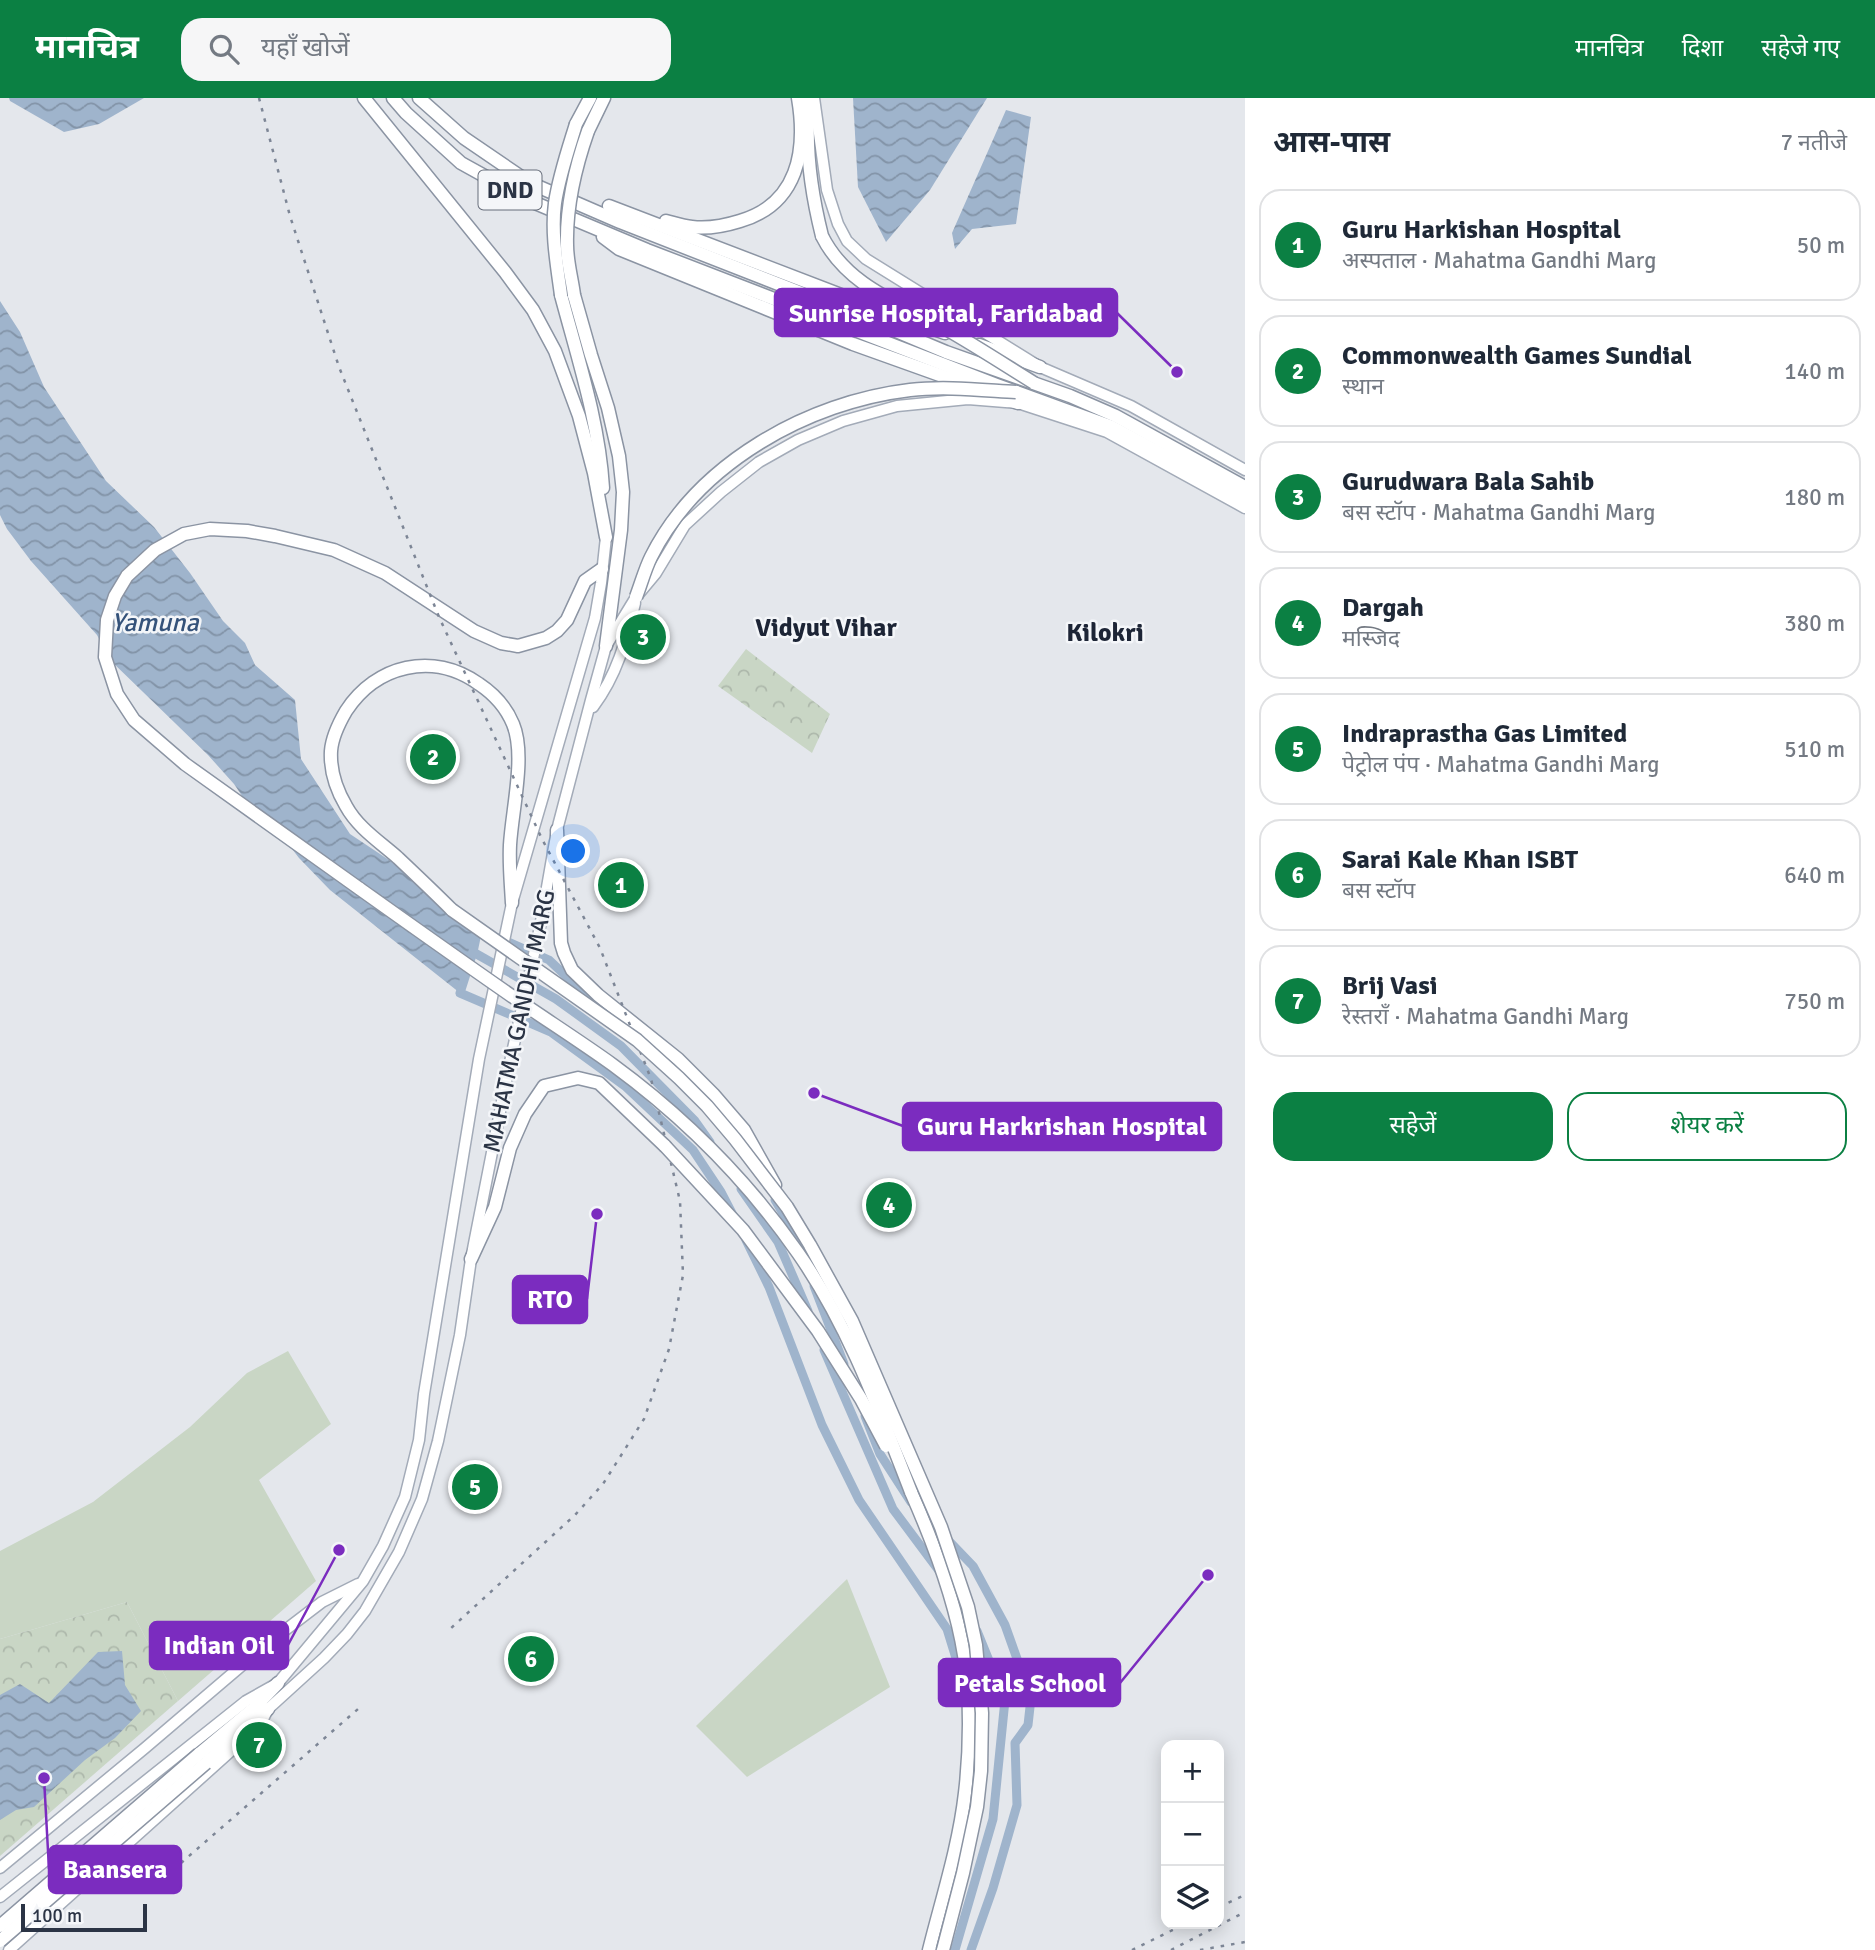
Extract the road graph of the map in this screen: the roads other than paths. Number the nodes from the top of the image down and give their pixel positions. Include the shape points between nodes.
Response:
1 (364, 98) edge
2 (393, 98) edge
3 (419, 98) edge
4 (590, 98) edge
5 (604, 98) edge
6 (798, 98) edge
7 (812, 98) edge
8 (530, 183) junction
9 (608, 206) junction
10 (582, 223) junction
11 (568, 295) junction
12 (1040, 367) junction
13 (1034, 383) junction
14 (1017, 398) junction
15 (1245, 470) edge
16 (1245, 487) edge
17 (1245, 499) edge
18 (1245, 508) edge
19 (606, 537) junction
20 (602, 569) junction
21 (636, 597) junction
22 (606, 646) junction
23 (588, 713) junction
24 (557, 830) junction
25 (511, 908) junction
26 (787, 1207) junction
27 (471, 1259) junction
28 (911, 1492) junction
29 (363, 1581) junction
30 (278, 1683) junction
31 (268, 1709) junction
32 (202, 1758) junction
33 (0, 1868) edge
34 (21, 1880) junction
35 (0, 1897) edge
36 (51, 1914) junction
37 (0, 1926) edge
38 (0, 1941) edge
39 (9, 1950) edge
40 (929, 1950) edge
41 (943, 1950) edge

1 - 19 highway via 533,310 555,351 579,416
2 - 10 highway, DND via 461,163
3 - 8 highway via 464,138
4 - 11 highway, bridge via 576,124 555,205 554,244
5 - 11 highway, bridge via 576,165 569,207
6 - 9 highway via 801,141 796,171 783,194 760,213 717,227 694,227
7 - 12 main road via 827,190 848,241 866,259
7 - 13 highway, bridge via 808,110 810,169 828,248 856,279
8 - 9 highway
8 - 13 highway, DND, bridge via 946,352
9 - 12 highway
10 - 14 highway, DND
10 - 14 highway via 619,249 853,344
11 - 19 highway via 601,455
11 - 22 highway via 608,408 623,492
12 - 15 main road via 1131,407
13 - 16 highway via 1116,416
14 - 17 highway via 1112,427
14 - 18 main road via 1107,432
14 - 21 highway, bridge via 952,389 911,390 839,406 763,440 716,475 678,515 651,557
19 - 20 main road, MAHATMA GANDHI MARG
20 - 25 main road, MAHATMA GANDHI MARG via 595,618
20 - 28 highway, bridge via 585,581 567,620 546,638 518,646 474,631 385,573 334,550 247,531 210,529 184,534 155,550 127,576 107,620 105,657 117,694 134,720 185,764 613,1065 725,1161 799,1254 839,1321
21 - 22 main road, MAHATMA GANDHI MARG
21 - 23 main road via 619,662
22 - 23 main road, MAHATMA GANDHI MARG
23 - 24 main road, MAHATMA GANDHI MARG
24 - 26 highway, bridge via 561,943 572,970 713,1094 744,1130
24 - 27 main road, MAHATMA GANDHI MARG, bridge
25 - 26 highway, bridge via 510,847 518,740 506,710 484,687 456,670 410,666 369,684 349,707 331,748 338,791 347,809 452,910 637,1040 679,1077
25 - 29 main road, MAHATMA GANDHI MARG, bridge via 479,1059 419,1440 405,1497
26 - 41 highway, bridge via 852,1321 918,1472 957,1570 976,1645 981,1771 963,1874
27 - 28 highway, bridge via 495,1207 524,1114 544,1086 578,1077 599,1083 743,1230 818,1331
27 - 31 main road, MAHATMA GANDHI MARG via 438,1441 422,1499 399,1552 347,1634
28 - 40 highway via 948,1588 964,1655 969,1726 957,1839
29 - 30 main road, MAHATMA GANDHI MARG
29 - 33 main road via 322,1602 267,1644
30 - 32 highway
30 - 34 main road, MAHATMA GANDHI MARG via 246,1700
31 - 32 highway
31 - 36 main road, MAHATMA GANDHI MARG via 252,1733
32 - 37 highway, bridge
32 - 38 highway, bridge
34 - 35 main road, MAHATMA GANDHI MARG
34 - 36 main road
36 - 39 main road, MAHATMA GANDHI MARG

